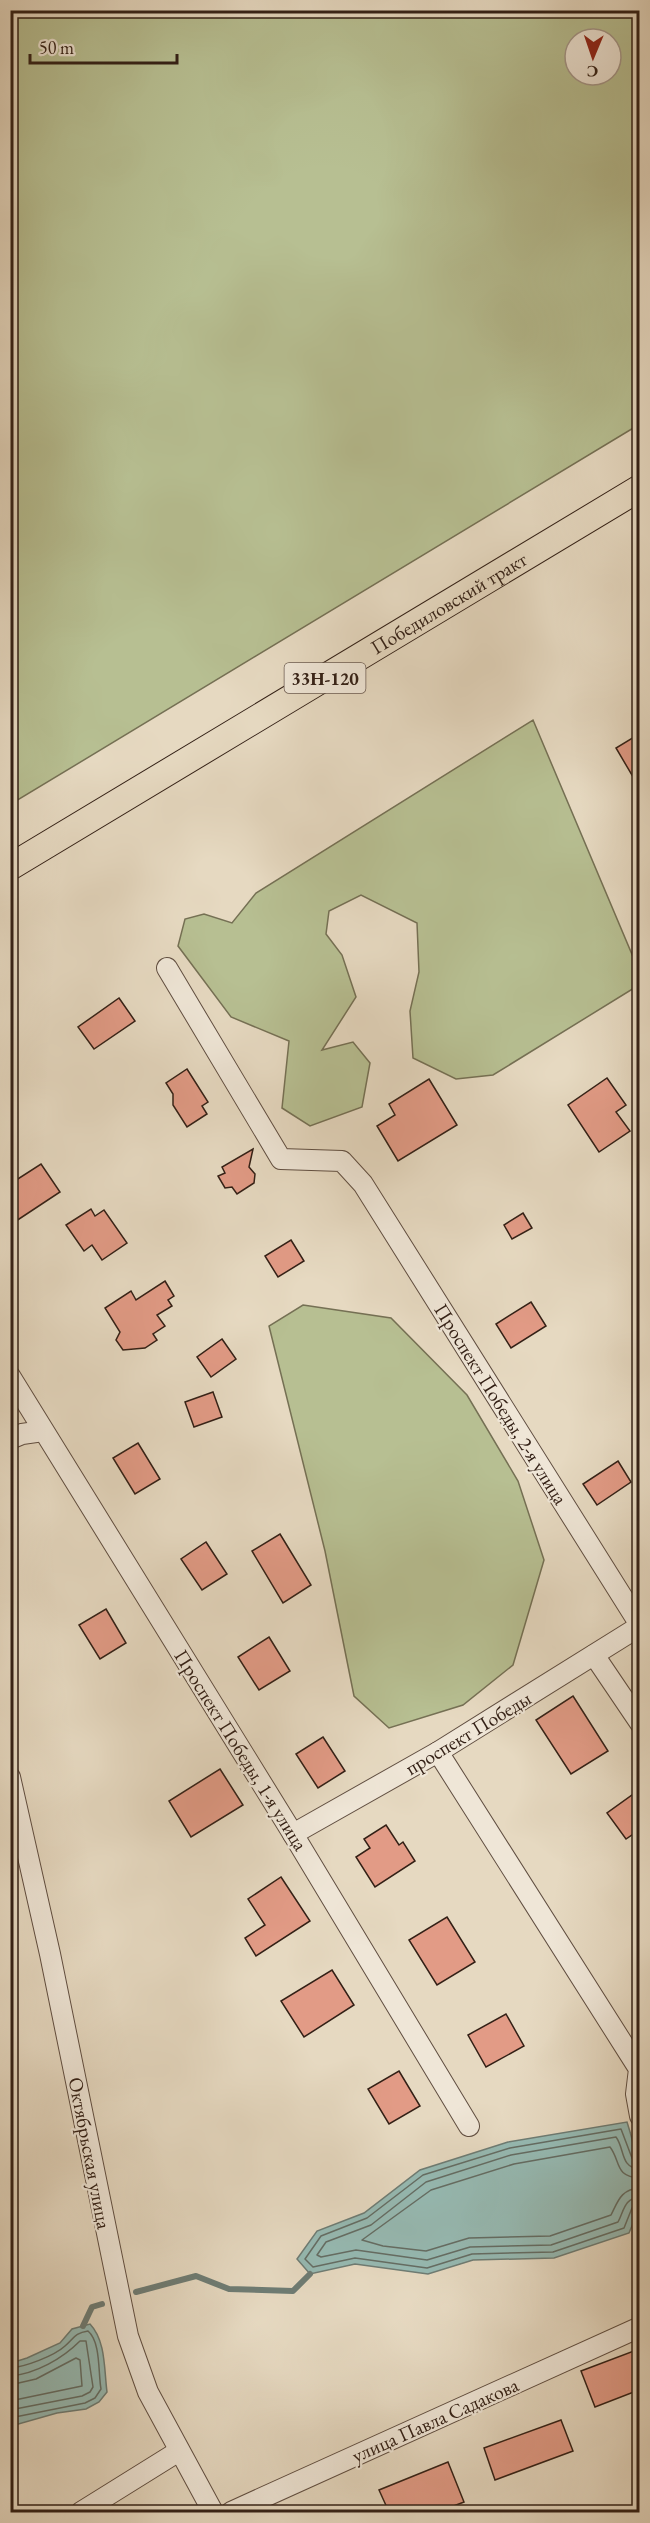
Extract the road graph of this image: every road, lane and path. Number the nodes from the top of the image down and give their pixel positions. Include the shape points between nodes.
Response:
1 (639, 488) edge
2 (10, 867) edge
3 (167, 968) dead end
4 (10, 1376) edge
5 (43, 1431) junction
6 (10, 1438) edge
7 (639, 1626) edge
8 (594, 1655) junction
9 (639, 1723) edge
10 (438, 1752) junction
11 (10, 1778) edge
12 (294, 1834) junction
13 (639, 2116) edge
14 (469, 2126) dead end
15 (639, 2327) edge
16 (178, 2451) junction
17 (81, 2512) edge
18 (213, 2512) edge
19 (231, 2512) edge

1 - 2 main road, Победиловский тракт / 33Н-120
3 - 7 street, Проспект Победы, 2-я улица via 281,1159 342,1161 363,1184
4 - 5 street, Проспект Победы, 1-я улица
5 - 6 street
5 - 12 street, Проспект Победы, 1-я улица
7 - 8 street, проспект Победы
8 - 9 street
8 - 10 street, проспект Победы
10 - 12 street, проспект Победы
10 - 13 street via 639,2070
11 - 16 street, Октябрьская улица via 128,2337 148,2392
12 - 14 street, Проспект Победы, 1-я улица
15 - 19 street, улица Павла Садакова
16 - 17 street
16 - 18 street, Октябрьская улица

